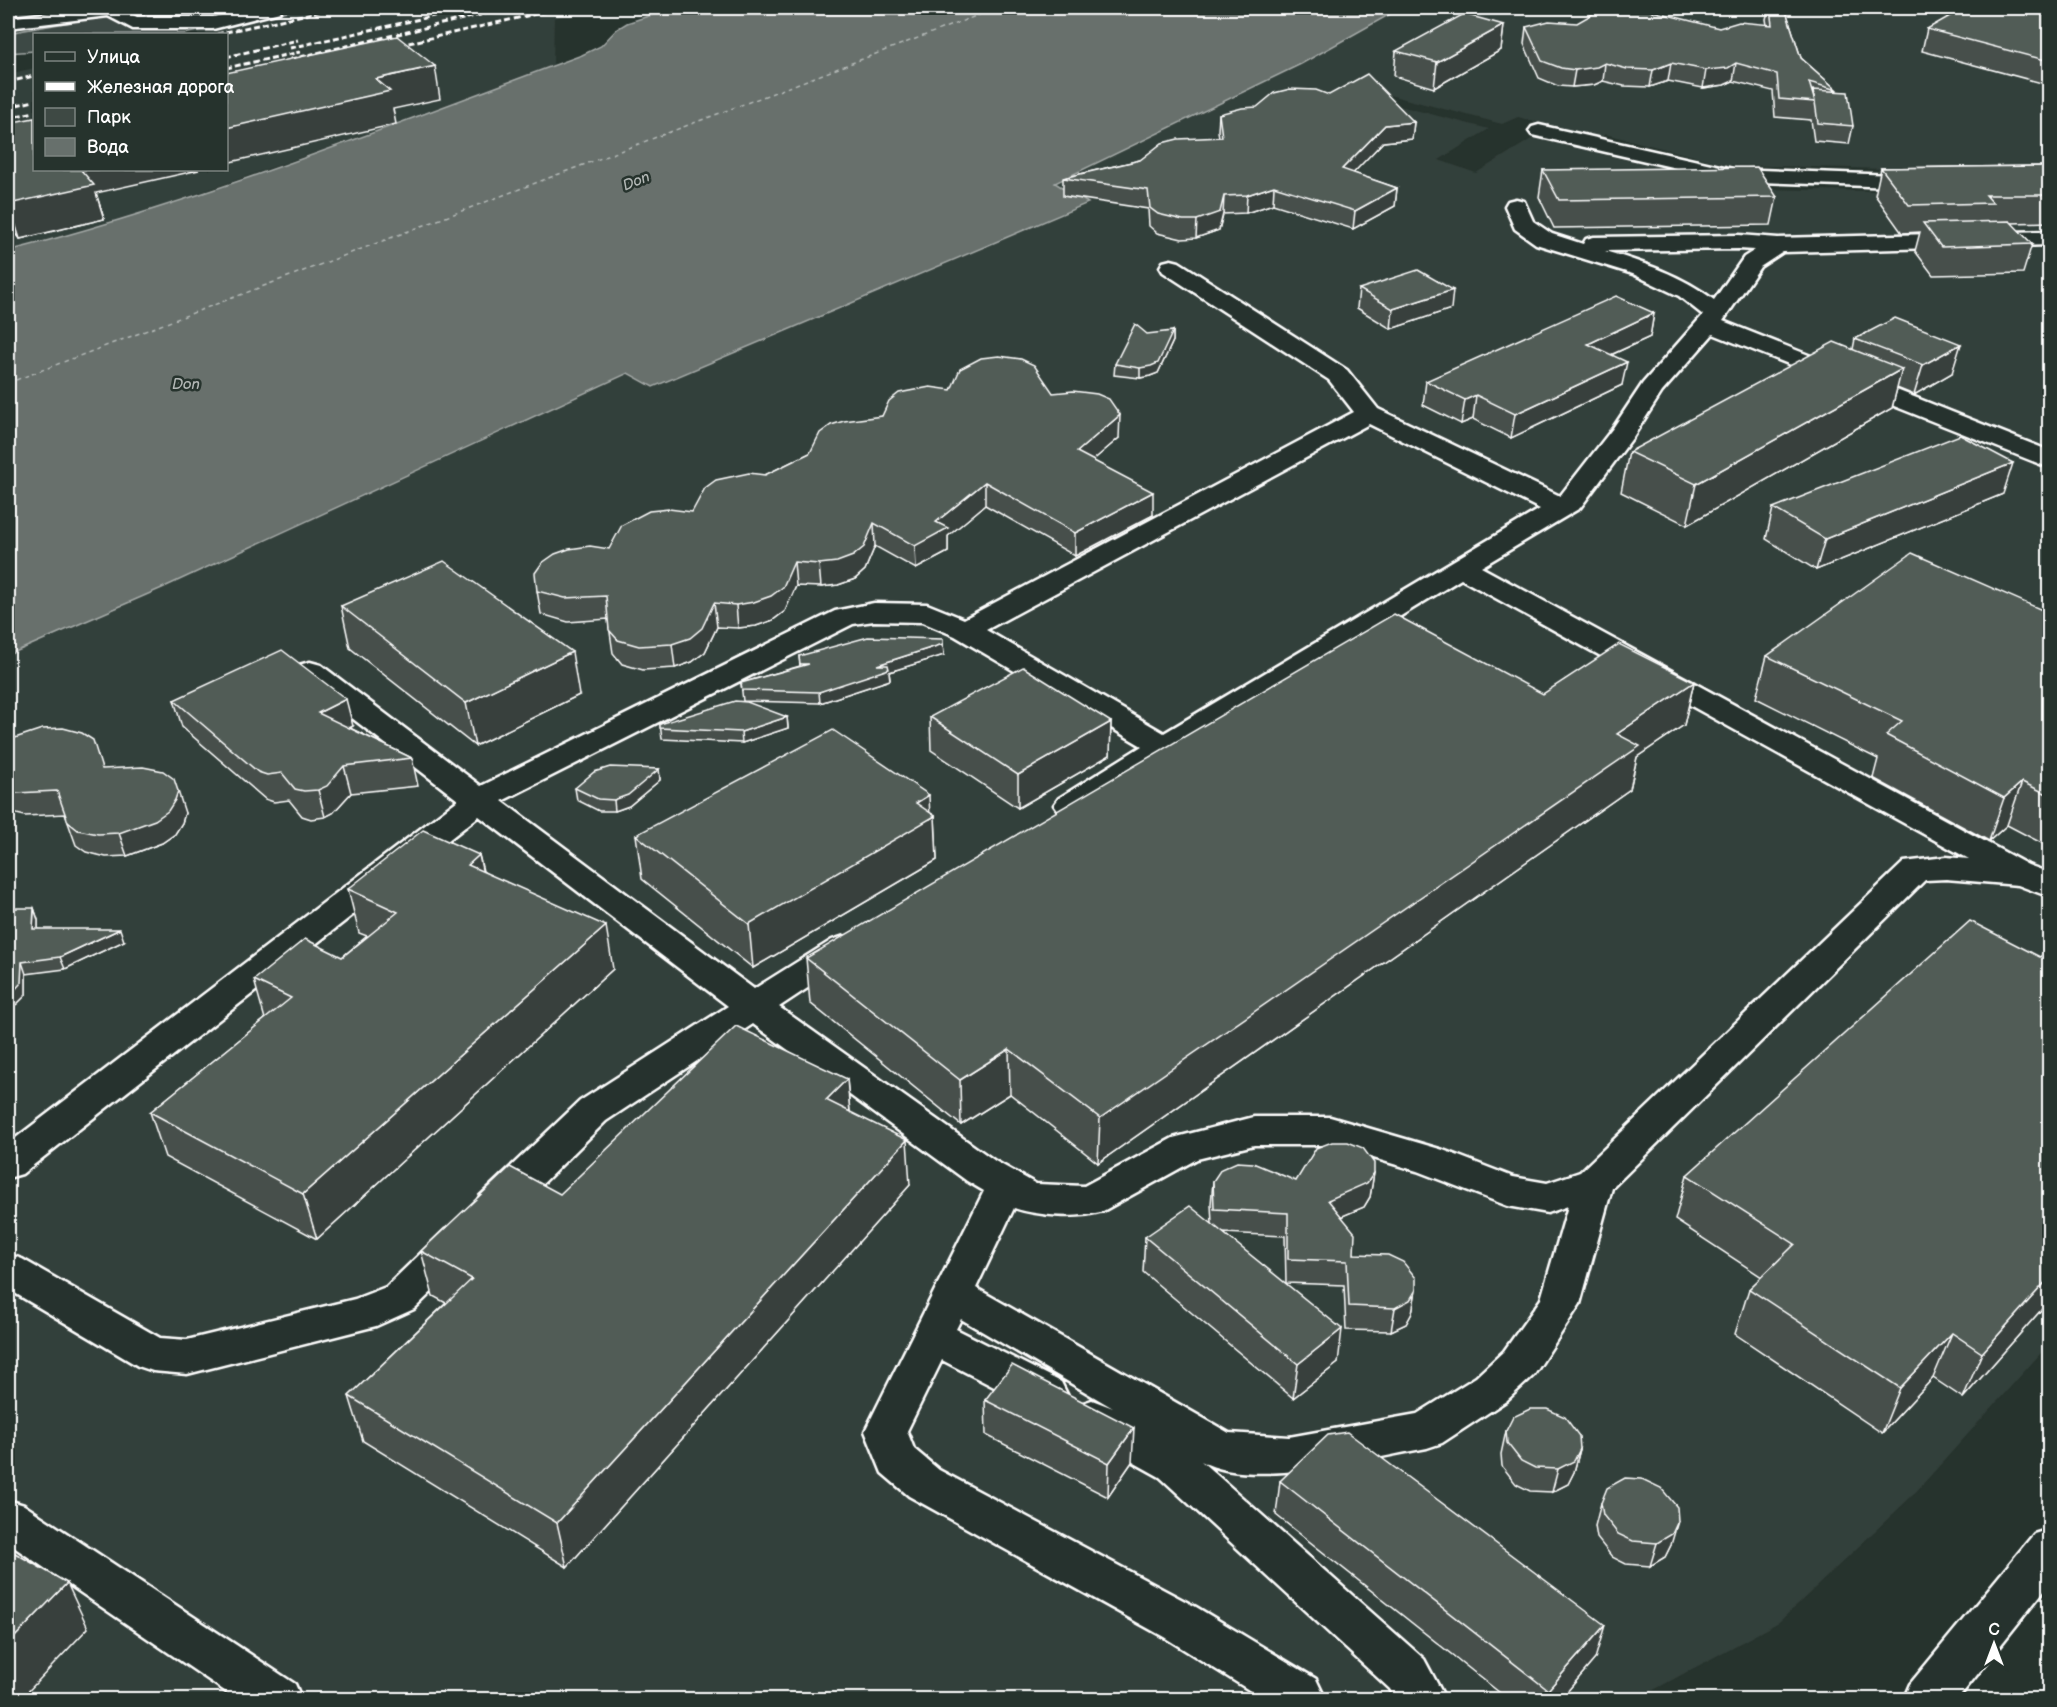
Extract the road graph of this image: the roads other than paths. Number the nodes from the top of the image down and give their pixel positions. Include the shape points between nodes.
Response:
1 (273, 8) edge
2 (120, 9) edge
3 (8, 23) edge
4 (1539, 131) dead end
5 (1937, 183) edge
6 (1516, 206) dead end
7 (2049, 238) edge
8 (1778, 245) junction
9 (1581, 249) junction
10 (1171, 267) dead end
11 (1713, 319) junction
12 (1369, 414) junction
13 (2049, 460) edge
14 (1560, 508) junction
15 (1460, 567) junction
16 (965, 630) junction
17 (299, 663) edge
18 (1164, 746) junction
19 (479, 801) junction
20 (1043, 822) edge
21 (2036, 881) edge
22 (872, 930) edge
23 (751, 1006) junction
24 (8, 1164) edge
25 (1594, 1182) junction
26 (1006, 1185) junction
27 (8, 1270) edge
28 (953, 1294) junction
29 (933, 1336) junction
30 (8, 1519) edge
31 (2049, 1548) edge
32 (278, 1700) edge
33 (1302, 1700) edge
34 (1422, 1700) edge
35 (1927, 1700) edge

1 - 2 street via 213,23 134,23
2 - 3 street
4 - 5 street via 1733,175
6 - 9 street via 1523,224 1544,238
7 - 8 street
8 - 9 street via 1592,244
8 - 11 street via 1752,262
9 - 11 street via 1678,286
10 - 12 street via 1338,375
11 - 13 street
11 - 14 street via 1652,388 1624,432 1570,502
12 - 14 street
12 - 16 street
14 - 15 street
15 - 18 street
15 - 21 street
16 - 18 street
16 - 19 street via 927,613 874,612 845,617
17 - 19 street
18 - 20 street
19 - 23 street
19 - 24 street
21 - 25 street via 1946,868 1916,870
22 - 23 street
23 - 26 street
23 - 27 street via 593,1111 400,1298 363,1314 187,1357 153,1354
25 - 26 street via 1548,1198 1508,1191 1429,1160 1330,1131 1254,1131 1186,1148 1089,1201 1029,1198
25 - 28 street via 1560,1304 1519,1363 1491,1389 1427,1430 1289,1455 1222,1451
26 - 28 street
28 - 29 street
29 - 33 street via 886,1431 897,1460 924,1484 1180,1622
29 - 34 street via 1144,1444 1175,1464 1407,1674
30 - 32 street
31 - 35 street

